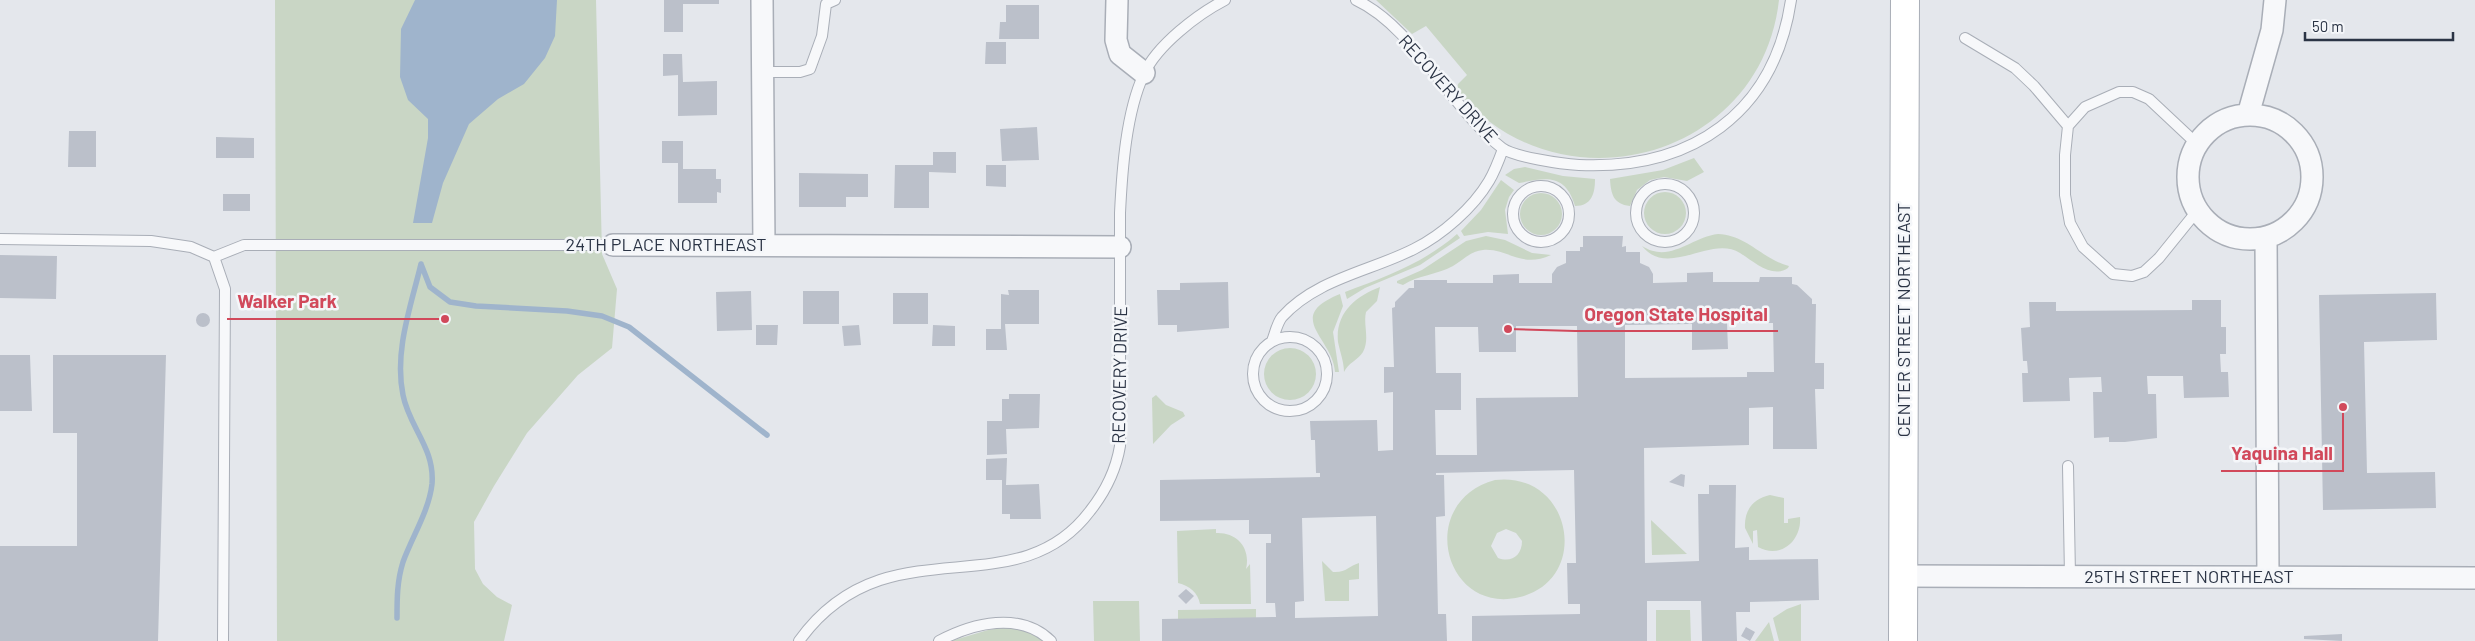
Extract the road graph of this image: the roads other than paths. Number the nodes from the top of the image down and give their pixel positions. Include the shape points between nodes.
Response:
1 (762, 0) edge
2 (1117, 0) edge
3 (1225, 0) edge
4 (1356, 0) edge
5 (1791, 0) edge
6 (1905, 0) edge
7 (2275, 0) edge
8 (829, 1) edge
9 (1965, 38) dead end
10 (762, 72) junction
11 (1144, 73) junction
12 (2248, 115) junction
13 (2068, 126) junction
14 (2197, 144) junction
15 (1503, 150) junction
16 (2197, 211) junction
17 (1563, 231) joint
18 (2266, 238) junction
19 (0, 239) edge
20 (1672, 241) joint
21 (614, 244) joint
22 (764, 245) junction
23 (1120, 247) junction
24 (214, 257) junction
25 (1272, 341) junction
26 (2068, 466) dead end
27 (1903, 576) junction
28 (2070, 576) junction
29 (2268, 577) junction
30 (2475, 578) edge
31 (223, 641) edge
32 (799, 641) edge
33 (939, 641) edge
34 (1051, 641) edge
35 (1903, 641) edge

1 - 10 street
2 - 11 street via 1116,40 1120,54
3 - 11 lane, RECOVERY DRIVE via 1187,25
4 - 15 lane, RECOVERY DRIVE via 1386,18 1454,100
5 - 15 lane, RECOVERY DRIVE via 1780,47 1762,83 1740,110 1694,144 1667,156 1636,163 1589,165 1564,164
6 - 27 main road, CENTER STREET NORTHEAST
7 - 12 street via 2272,30
8 - 10 lane via 822,36 810,69
9 - 13 lane via 2015,68
10 - 22 street
11 - 23 lane, RECOVERY DRIVE via 1127,141 1122,178
12 - 14 street via 2216,125
12 - 18 street via 2268,118 2300,140 2309,158 2312,178 2309,198 2299,216 2285,229
13 - 14 lane via 2085,107 2119,92 2133,92 2149,99
13 - 16 lane via 2065,195 2070,223 2083,247 2113,274 2132,276 2144,272
14 - 16 street via 2187,177
15 - 25 lane via 1489,181 1467,208 1440,231 1414,249 1341,278 1312,294 1281,318
16 - 18 street via 2210,226 2227,236 2247,240
17 - 17 lane via 1569,213 1563,196 1556,190 1547,186 1529,188 1516,200 1512,209 1515,227 1529,240 1548,242
18 - 29 street
19 - 24 lane via 151,241 191,246
20 - 20 lane via 1688,231 1692,224 1693,205 1682,189 1663,184 1653,186 1639,200 1637,220 1646,235 1654,240
21 - 22 street, 24TH PLACE NORTHEAST
21 - 24 lane, 24TH PLACE NORTHEAST via 244,245
22 - 23 street, 24TH PLACE NORTHEAST
23 - 32 lane, RECOVERY DRIVE via 1120,446 1110,480 1084,520 1052,546 1014,561 897,575 860,588 826,612
24 - 31 lane via 225,289
25 - 25 lane via 1296,337 1317,348 1327,369 1326,382 1315,402 1292,411 1280,410 1260,396 1253,372 1262,349
26 - 28 lane
27 - 28 street, 25TH STREET NORTHEAST
27 - 35 main road, CENTER STREET NORTHEAST
28 - 29 street, 25TH STREET NORTHEAST
29 - 30 street, 25TH STREET NORTHEAST
33 - 34 lane via 965,629 1007,622 1028,626

